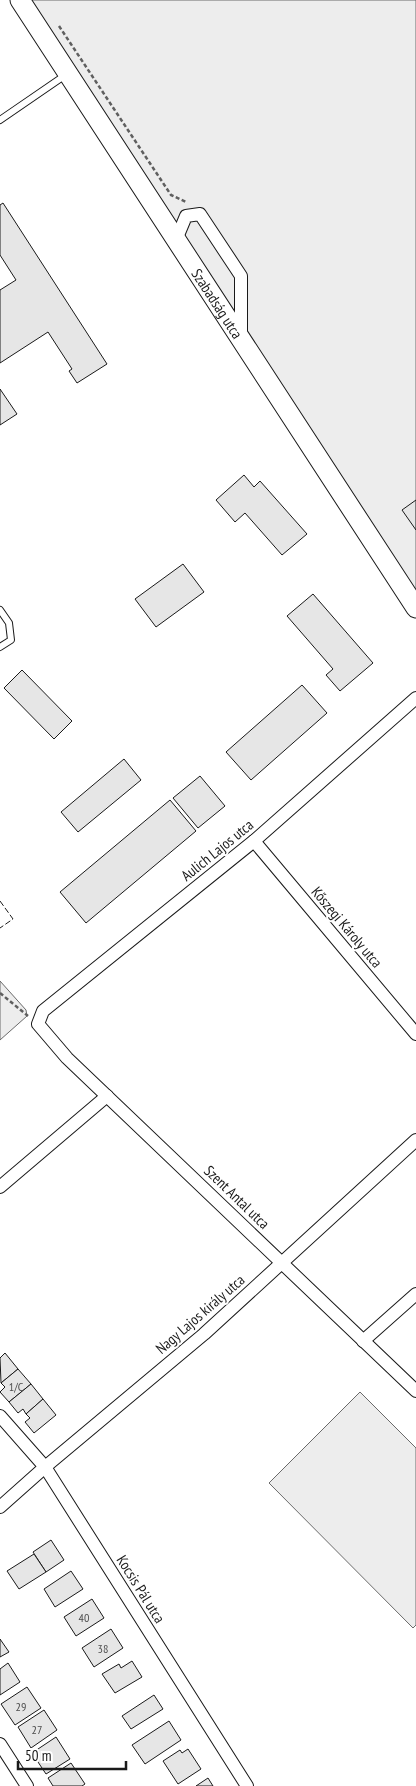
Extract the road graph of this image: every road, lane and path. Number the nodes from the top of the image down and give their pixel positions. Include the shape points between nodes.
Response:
1 (20, 0) edge
2 (68, 74) junction
3 (0, 120) edge
4 (176, 240) junction
5 (241, 340) junction
6 (416, 608) edge
7 (0, 610) edge
8 (0, 647) edge
9 (416, 698) edge
10 (254, 841) junction
11 (0, 994) edge
12 (38, 1024) junction
13 (416, 1034) edge
14 (107, 1096) junction
15 (416, 1140) edge
16 (0, 1187) edge
17 (282, 1262) junction
18 (416, 1294) edge
19 (363, 1341) junction
20 (416, 1392) edge
21 (0, 1416) edge
22 (45, 1467) junction
23 (0, 1507) edge
24 (0, 1744) edge
25 (26, 1786) edge
26 (247, 1786) edge

1 - 2 main road, Szabadság utca
2 - 3 lane
2 - 4 main road, Szabadság utca
4 - 5 main road, Szabadság utca
4 - 5 street via 186,216 200,214 241,276
5 - 6 main road, Szabadság utca
7 - 8 lane via 9,623 11,640
9 - 10 street, Aulich Lajos utca
10 - 12 street, Aulich Lajos utca via 43,1011
10 - 13 street, Kőszegi Károly utca
11 - 12 path
12 - 14 street, Szent Antal utca
14 - 16 street
14 - 17 street, Szent Antal utca
15 - 17 street, Nagy Lajos király utca
17 - 19 street, Szent Antal utca
17 - 22 street, Nagy Lajos király utca via 204,1334
18 - 19 street
19 - 20 street, Szent Antal utca
21 - 22 street, Kocsis Pál utca
22 - 23 street, Nagy Lajos király utca
22 - 26 street, Kocsis Pál utca
24 - 25 street

